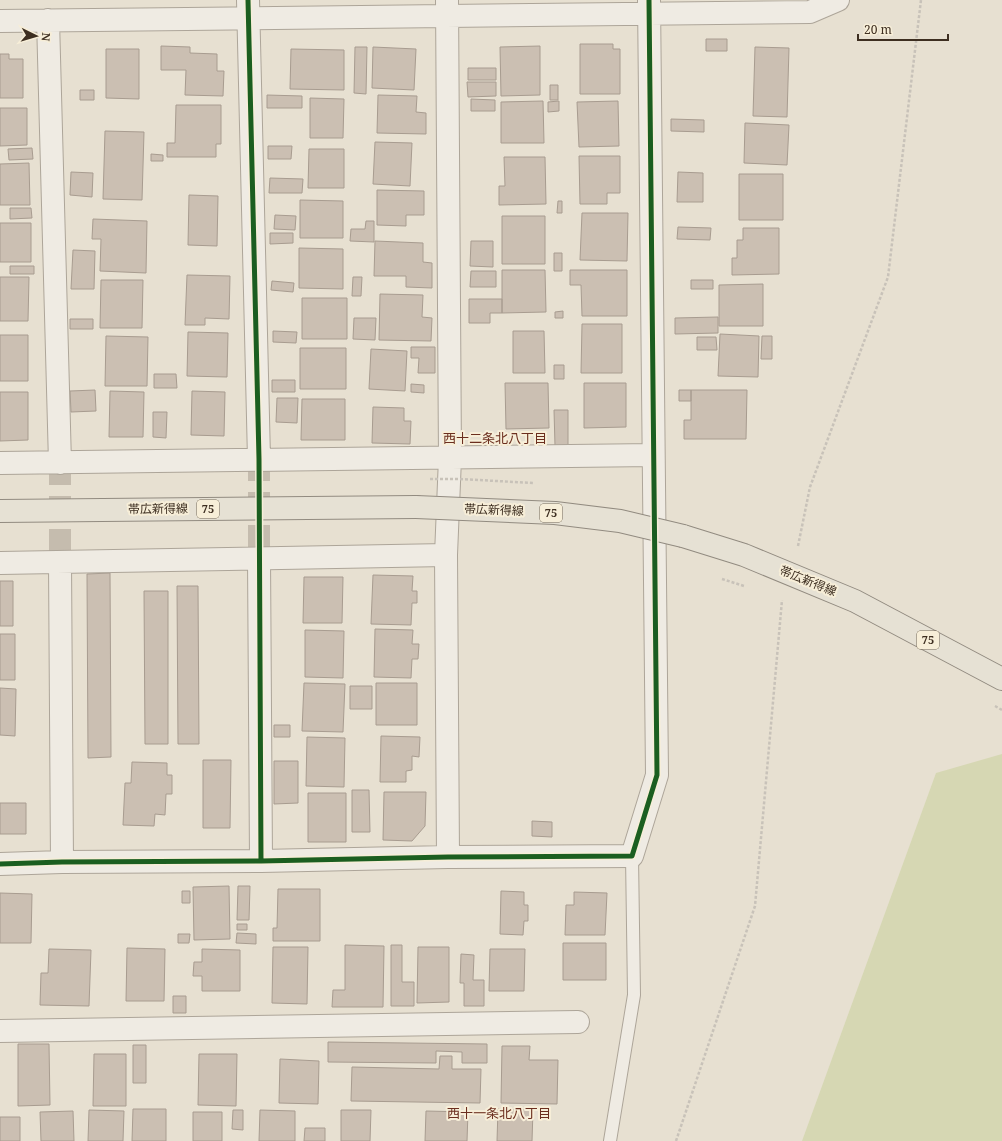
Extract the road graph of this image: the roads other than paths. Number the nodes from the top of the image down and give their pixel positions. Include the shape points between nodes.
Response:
1 (838, 0) edge
2 (649, 7) edge
3 (447, 8) edge
4 (248, 9) edge
5 (48, 20) junction
6 (0, 21) edge
7 (653, 455) junction
8 (450, 458) junction
9 (259, 460) junction
10 (0, 463) edge
11 (60, 463) junction
12 (0, 511) edge
13 (446, 555) junction
14 (260, 558) junction
15 (60, 562) junction
16 (0, 563) edge
17 (1002, 679) edge
18 (632, 856) junction
19 (448, 857) junction
20 (260, 861) junction
21 (62, 862) junction
22 (0, 864) edge
23 (578, 1022) dead end
24 (0, 1031) edge
25 (610, 1141) edge

1 - 2 street via 810,12
2 - 3 street
2 - 7 street
3 - 4 street
3 - 8 street
4 - 5 street
4 - 9 street
5 - 6 street
5 - 11 street
7 - 8 street
7 - 18 street via 658,775
8 - 9 street
8 - 13 street
9 - 11 street
10 - 11 street
12 - 17 main road, 帯広新得線 / 75, bridge via 416,507 555,513 620,521 683,536 744,555 855,601
13 - 14 street
13 - 19 street
14 - 15 street
14 - 20 street
15 - 16 street
15 - 21 street
18 - 19 street
18 - 25 lane via 634,995
19 - 20 street
20 - 21 street
21 - 22 street
23 - 24 street

